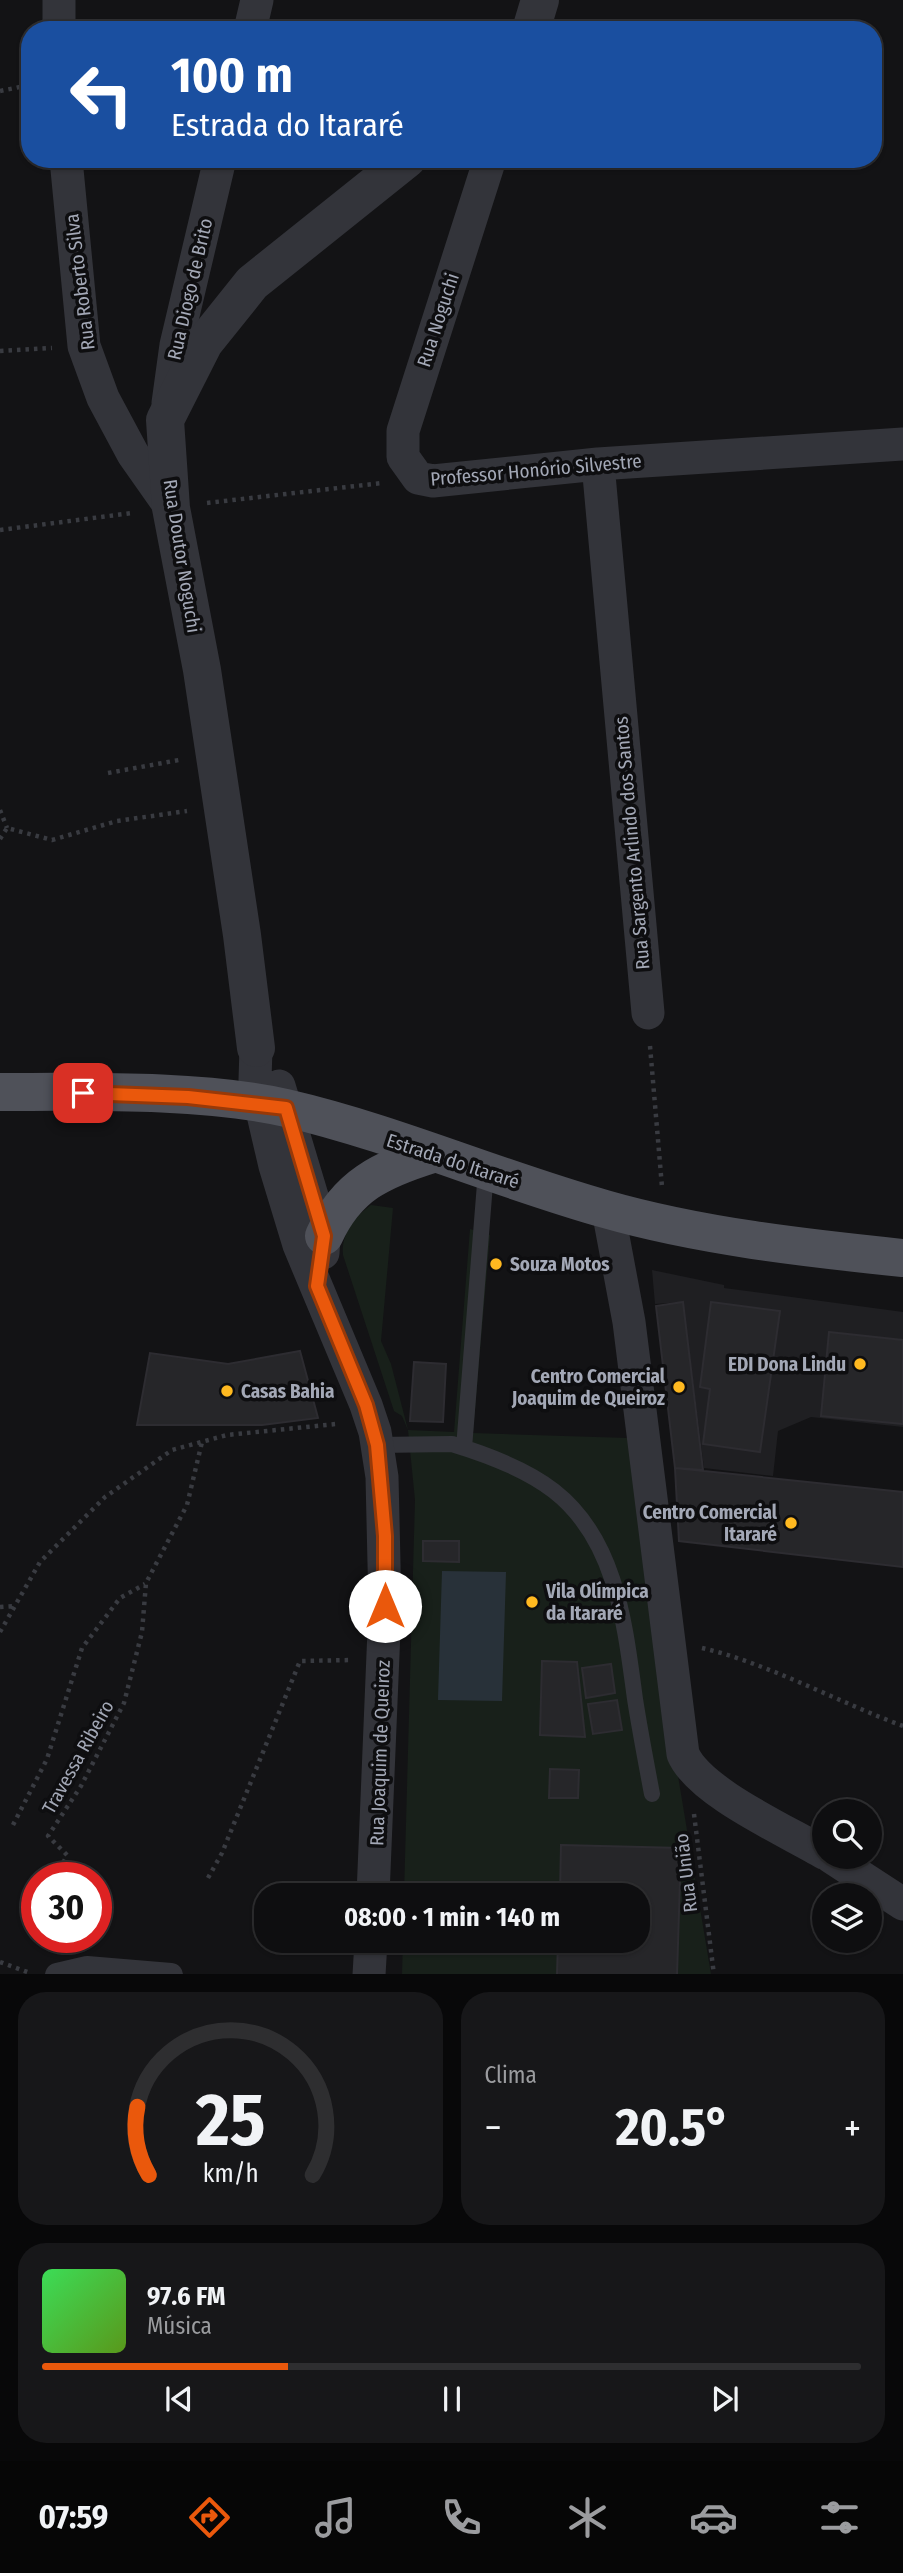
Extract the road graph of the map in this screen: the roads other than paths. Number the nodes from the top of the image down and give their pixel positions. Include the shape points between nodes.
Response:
1 (59, 0) edge
2 (257, 0) edge
3 (540, 0) edge
4 (59, 21) edge
5 (252, 21) edge
6 (534, 21) edge
7 (67, 168) edge
8 (218, 168) edge
9 (396, 168) edge
10 (487, 168) edge
11 (166, 420) junction
12 (903, 444) edge
13 (598, 464) junction
14 (418, 478) joint
15 (171, 508) junction
16 (648, 1013) road end
17 (256, 1048) joint
18 (0, 1092) edge
19 (273, 1106) junction
20 (432, 1154) junction
21 (486, 1171) junction
22 (608, 1210) junction
23 (324, 1236) junction
24 (903, 1258) edge
25 (317, 1286) junction
26 (375, 1434) junction
27 (464, 1448) junction
28 (652, 1794) dead end
29 (812, 1846) edge
30 (849, 1869) edge
31 (374, 1883) edge
32 (903, 1904) edge
33 (370, 1953) edge
34 (61, 1974) edge
35 (159, 1974) edge
36 (369, 1974) edge

1 - 4 street
2 - 5 street
3 - 6 street
7 - 15 street, Rua Roberto Silva via 84,346 109,410
8 - 11 street, Rua Diogo de Brito via 176,345
9 - 11 street, Rua Doutor Noguchi via 252,283 204,343
10 - 14 street, Rua Noguchi via 403,431 403,457
11 - 15 street, Rua Doutor Noguchi
12 - 13 street, Professor Honório Silvestre
13 - 14 street, Professor Honório Silvestre via 433,481
13 - 16 street, Rua Sargento Arlindo dos Santos
15 - 17 street, Rua Doutor Noguchi via 223,807
17 - 19 street, Rua Doutor Noguchi via 278,1082
18 - 19 main road, Estrada do Itararé via 188,1097
19 - 20 main road, Estrada do Itararé
19 - 23 street, Rua Joaquim de Queiroz
19 - 25 street, Rua Joaquim de Queiroz via 299,1245
20 - 21 main road, Estrada do Itararé
20 - 23 main road via 394,1166 358,1188 335,1212
21 - 22 main road, Estrada do Itararé
21 - 27 lane
22 - 24 main road, Estrada do Itararé via 840,1252
22 - 29 street via 629,1322 683,1754 689,1768 709,1786
23 - 25 street, Rua Joaquim de Queiroz
25 - 26 street, Rua Joaquim de Queiroz
26 - 27 lane
26 - 31 street, Rua Joaquim de Queiroz via 385,1536
27 - 28 lane via 554,1491 583,1522 600,1550 626,1628
30 - 32 street
33 - 36 street
34 - 35 street via 87,1968

